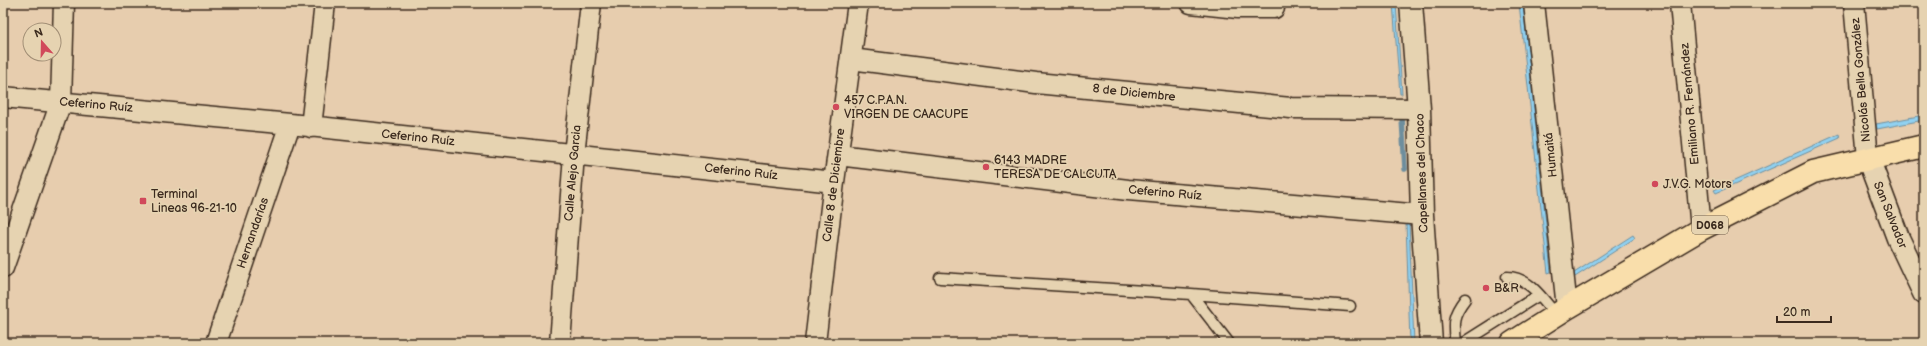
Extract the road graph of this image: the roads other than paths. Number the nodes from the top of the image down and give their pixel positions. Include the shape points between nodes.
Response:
1 (64, 3) edge
2 (325, 3) edge
3 (591, 3) edge
4 (858, 3) edge
5 (1191, 3) edge
6 (1411, 3) edge
7 (1534, 3) edge
8 (1680, 3) edge
9 (1854, 3) edge
10 (1274, 8) dead end
11 (851, 58) junction
12 (3, 97) edge
13 (61, 102) junction
14 (1419, 109) junction
15 (290, 124) junction
16 (311, 127) junction
17 (1924, 146) edge
18 (574, 154) junction
19 (838, 155) junction
20 (1868, 158) junction
21 (834, 182) junction
22 (1422, 215) junction
23 (1701, 229) junction
24 (3, 268) edge
25 (1507, 277) dead end
26 (940, 278) dead end
27 (1924, 293) edge
28 (1191, 294) junction
29 (1539, 295) junction
30 (1465, 298) dead end
31 (1350, 306) dead end
32 (1561, 311) junction
33 (216, 343) edge
34 (560, 343) edge
35 (815, 343) edge
36 (1228, 343) edge
37 (1431, 343) edge
38 (1454, 343) edge
39 (1463, 343) edge
40 (1512, 343) edge

1 - 13 street
2 - 16 street
3 - 18 street, Calle Alejo Garcia
4 - 11 street, Calle 8 de Diciembre
5 - 10 street via 1238,8
6 - 14 street, Capellanes del Chaco
7 - 32 street, Humaitá
8 - 23 street, Emiliano R. Fernández
9 - 20 street, Nicolás Bella González
11 - 14 street, 8 de Diciembre via 1036,83 1290,108
11 - 19 street, Calle 8 de Diciembre
12 - 13 street, Ceferino Ruíz
13 - 15 street, Ceferino Ruíz
13 - 24 street
14 - 22 street, Capellanes del Chaco
15 - 16 street, Ceferino Ruíz
15 - 33 street, Hernandarías
16 - 18 street, Ceferino Ruíz
17 - 20 main road, D068
18 - 21 street, Ceferino Ruíz
18 - 34 street, Calle Alejo Garcia
19 - 21 street, Calle 8 de Diciembre
19 - 22 street, Ceferino Ruíz via 1128,190
20 - 23 main road, D068 via 1813,172
20 - 27 street, San Salvador via 1898,238
21 - 35 street, Calle 8 de Diciembre
22 - 37 street, Capellanes del Chaco
23 - 32 main road, D068
25 - 29 lane via 1521,280
26 - 28 lane
28 - 31 lane
28 - 36 lane
29 - 32 lane
29 - 39 lane
30 - 38 lane via 1456,312 1453,326
32 - 40 main road, D068

